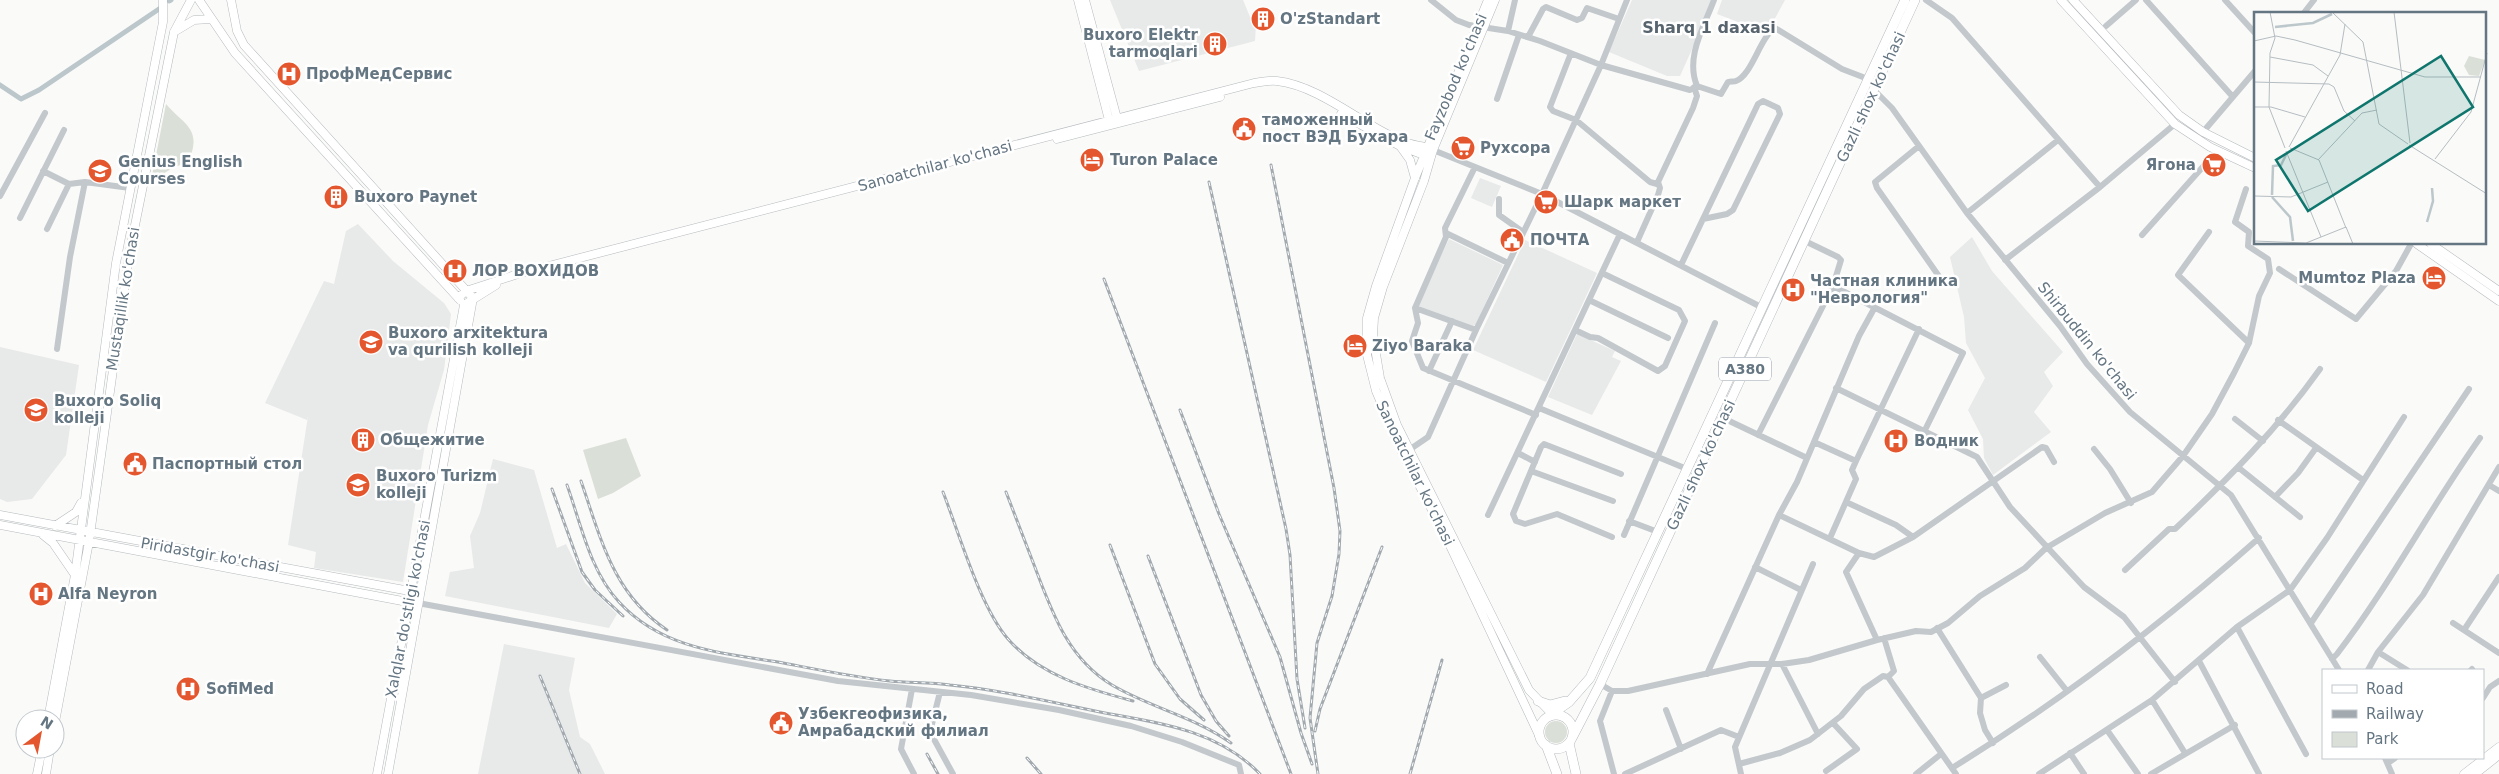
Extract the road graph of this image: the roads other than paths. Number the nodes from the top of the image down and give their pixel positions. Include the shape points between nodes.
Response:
1 (163, 0) edge
2 (191, 0) edge
3 (199, 0) edge
4 (231, 0) edge
5 (1078, 0) edge
6 (1085, 0) edge
7 (1431, 0) edge
8 (1488, 0) edge
9 (1495, 0) edge
10 (1515, 0) edge
11 (1627, 0) edge
12 (1714, 0) edge
13 (1904, 0) edge
14 (1915, 0) edge
15 (1926, 0) edge
16 (2061, 0) edge
17 (2073, 0) edge
18 (2136, 0) edge
19 (2146, 0) edge
20 (2225, 0) edge
21 (2314, 0) edge
22 (2305, 12) edge
23 (210, 19) junction
24 (1619, 19) junction
25 (2106, 26) dead end
26 (1480, 27) junction
27 (1508, 31) junction
28 (174, 32) junction
29 (2254, 32) edge
30 (1519, 35) junction
31 (1528, 37) junction
32 (1571, 53) junction
33 (1601, 65) junction
34 (2254, 72) edge
35 (1868, 79) junction
36 (1696, 86) junction
37 (1874, 90) junction
38 (2233, 97) junction
39 (1496, 98) dead end
40 (297, 104) junction
41 (289, 111) junction
42 (45, 113) dead end
43 (1576, 120) junction
44 (1114, 122) junction
45 (2176, 124) junction
46 (64, 130) dead end
47 (2203, 132) junction
48 (2058, 140) junction
49 (1402, 144) junction
50 (1919, 146) junction
51 (1411, 150) junction
52 (2217, 150) junction
53 (1428, 151) junction
54 (2254, 158) edge
55 (1420, 165) junction
56 (1474, 167) junction
57 (2254, 168) edge
58 (44, 171) junction
59 (1415, 178) junction
60 (1424, 181) junction
61 (85, 182) junction
62 (69, 184) junction
63 (1657, 184) junction
64 (2100, 187) junction
65 (2246, 189) dead end
66 (130, 191) junction
67 (1542, 194) junction
68 (0, 196) edge
69 (140, 197) junction
70 (1499, 199) dead end
71 (1967, 213) junction
72 (20, 218) dead end
73 (1703, 218) junction
74 (47, 229) dead end
75 (1524, 232) junction
76 (2209, 232) dead end
77 (1446, 233) junction
78 (1620, 234) junction
79 (2142, 235) dead end
80 (1636, 242) junction
81 (1809, 243) dead end
82 (2409, 245) edge
83 (2418, 245) edge
84 (2432, 245) edge
85 (2005, 260) junction
86 (1508, 263) junction
87 (1681, 265) junction
88 (2279, 269) dead end
89 (1602, 273) junction
90 (1943, 282) dead end
91 (1833, 286) junction
92 (466, 291) junction
93 (2499, 292) edge
94 (458, 298) junction
95 (473, 298) junction
96 (1589, 300) junction
97 (2499, 301) edge
98 (464, 305) junction
99 (1761, 307) junction
100 (1875, 307) junction
101 (1415, 308) junction
102 (1452, 321) junction
103 (1715, 323) dead end
104 (1919, 329) junction
105 (1476, 330) junction
106 (1575, 330) junction
107 (106, 334) junction
108 (117, 336) junction
109 (1668, 338) dead end
110 (2249, 342) junction
111 (57, 349) dead end
112 (2320, 369) dead end
113 (1429, 371) junction
114 (1454, 381) junction
115 (1836, 388) junction
116 (2469, 389) dead end
117 (1539, 408) junction
118 (1880, 409) junction
119 (1536, 415) junction
120 (2404, 417) dead end
121 (1723, 418) junction
122 (2235, 419) dead end
123 (2278, 420) junction
124 (1925, 430) junction
125 (1758, 435) junction
126 (2480, 438) dead end
127 (2262, 441) junction
128 (1814, 442) junction
129 (2316, 448) junction
130 (1409, 450) junction
131 (2094, 450) dead end
132 (1518, 453) junction
133 (2183, 456) junction
134 (1656, 458) junction
135 (1807, 458) junction
136 (1856, 461) junction
137 (1535, 462) junction
138 (2054, 462) dead end
139 (2499, 467) edge
140 (2238, 468) junction
141 (1688, 469) junction
142 (1531, 470) junction
143 (1621, 474) dead end
144 (1992, 480) junction
145 (2363, 480) junction
146 (2222, 485) junction
147 (2489, 485) junction
148 (2499, 491) edge
149 (84, 496) junction
150 (2275, 497) junction
151 (1613, 501) dead end
152 (1846, 502) junction
153 (2131, 503) junction
154 (1488, 515) dead end
155 (1779, 515) junction
156 (0, 516) edge
157 (2300, 518) dead end
158 (1629, 521) junction
159 (0, 525) edge
160 (55, 526) junction
161 (80, 530) junction
162 (1658, 532) junction
163 (42, 533) junction
164 (91, 533) junction
165 (1624, 535) dead end
166 (1449, 536) junction
167 (1612, 537) dead end
168 (1913, 537) junction
169 (1830, 538) junction
170 (2259, 538) junction
171 (79, 540) junction
172 (89, 542) junction
173 (2046, 548) junction
174 (1859, 553) junction
175 (243, 561) junction
176 (1813, 564) dead end
177 (1755, 567) junction
178 (242, 570) junction
179 (2125, 570) dead end
180 (75, 575) junction
181 (2499, 577) edge
182 (1801, 590) junction
183 (2290, 590) junction
184 (410, 592) junction
185 (420, 593) junction
186 (409, 602) junction
187 (418, 603) junction
188 (2311, 623) junction
189 (2453, 623) dead end
190 (2237, 627) junction
191 (1937, 628) junction
192 (2464, 630) junction
193 (2140, 637) junction
194 (67, 638) junction
195 (1884, 638) junction
196 (1877, 640) junction
197 (2378, 652) junction
198 (2499, 652) edge
199 (2040, 658) dead end
200 (2332, 659) junction
201 (2200, 661) junction
202 (1782, 664) junction
203 (1769, 665) junction
204 (2338, 669) edge
205 (2369, 669) edge
206 (2405, 669) edge
207 (1707, 674) junction
208 (1888, 677) junction
209 (2499, 681) edge
210 (2175, 682) junction
211 (1600, 684) junction
212 (2006, 685) dead end
213 (912, 689) junction
214 (1612, 691) junction
215 (2068, 691) junction
216 (940, 692) junction
217 (2484, 696) edge
218 (1574, 697) junction
219 (1981, 698) junction
220 (2152, 700) junction
221 (1538, 701) junction
222 (50, 709) edge
223 (57, 709) edge
224 (1666, 710) dead end
225 (1552, 714) junction
226 (1833, 723) junction
227 (2235, 725) junction
228 (2107, 730) junction
229 (1818, 734) junction
230 (1539, 735) junction
231 (1739, 737) junction
232 (1570, 740) junction
233 (1993, 743) junction
234 (1546, 745) junction
235 (2499, 748) edge
236 (1681, 749) junction
237 (2070, 753) junction
238 (2186, 753) junction
239 (1941, 754) junction
240 (2306, 754) dead end
241 (2499, 755) edge
242 (40, 759) edge
243 (48, 759) edge
244 (2387, 760) edge
245 (1739, 764) junction
246 (1952, 768) junction
247 (1826, 771) dead end
248 (37, 774) edge
249 (46, 774) edge
250 (377, 774) edge
251 (388, 774) edge
252 (914, 774) edge
253 (953, 774) edge
254 (1241, 774) edge
255 (1558, 774) edge
256 (1576, 774) edge
257 (1614, 774) edge
258 (1624, 774) edge
259 (1741, 774) edge
260 (1916, 774) edge
261 (1956, 774) edge
262 (2039, 774) edge
263 (2084, 774) edge
264 (2138, 774) edge
265 (2152, 774) edge
266 (2259, 774) edge
267 (2392, 774) edge
268 (2464, 774) edge
269 (2475, 774) edge

1 - 66 main road, Mustaqillik ko'chasi via 163,22
2 - 28 main road, Mustaqillik ko'chasi
3 - 23 main road
4 - 40 main road via 237,31 244,45
5 - 44 main road
6 - 44 main road
7 - 26 street via 1456,20
8 - 26 main road, Fayzobod ko'chasi
9 - 26 main road
10 - 27 street
11 - 24 street
12 - 36 street via 1697,41 1692,74
13 - 35 highway, Gazli shox ko'chasi / A380
14 - 37 highway, Gazli shox ko'chasi / A380
15 - 48 street via 1952,18
16 - 45 main road
17 - 47 main road via 2170,106
18 - 25 street
19 - 38 street
20 - 29 street
21 - 22 street
23 - 28 main road via 194,20
23 - 41 main road via 235,53
24 - 31 street via 1587,8 1582,18 1577,20 1546,7
24 - 33 street
26 - 27 street
26 - 53 main road, Fayzobod ko'chasi
27 - 30 street
28 - 69 main road, Mustaqillik ko'chasi
30 - 31 street
30 - 39 street
31 - 32 street
32 - 33 street
32 - 43 street via 1550,107
33 - 36 street via 1690,90
33 - 43 street
34 - 38 street
35 - 36 street via 1842,69 1775,28 1748,68 1736,81 1728,82 1721,94
35 - 99 highway, Gazli shox ko'chasi / A380
36 - 63 street via 1693,108
37 - 50 street, Shirbuddin ko'chasi via 1892,108
37 - 121 highway, Gazli shox ko'chasi / A380
38 - 47 street
40 - 41 main road
40 - 92 main road
41 - 94 main road
42 - 68 street
43 - 63 street via 1650,182
43 - 67 street
44 - 49 main road, Sanoatchilar ko'chasi via 1274,85 1306,96
44 - 92 main road, Sanoatchilar ko'chasi via 518,274
44 - 95 main road, Sanoatchilar ko'chasi via 516,278
45 - 52 main road
45 - 64 street
46 - 58 street
47 - 54 main road
48 - 64 street
48 - 71 street
49 - 51 main road, Sanoatchilar ko'chasi
49 - 53 main road, Sanoatchilar ko'chasi
49 - 59 main road
50 - 71 street, Shirbuddin ko'chasi
50 - 90 street via 1875,182
51 - 53 main road, Sanoatchilar ko'chasi
51 - 55 main road
52 - 57 main road
52 - 79 street
53 - 55 main road, Sanoatchilar ko'chasi
53 - 56 street
53 - 60 main road, Sanoatchilar ko'chasi
55 - 59 main road, Sanoatchilar ko'chasi
55 - 60 main road
56 - 67 street
56 - 77 street via 1445,228
58 - 62 street
58 - 72 street
59 - 166 main road, Sanoatchilar ko'chasi via 1367,318 1367,355 1376,392 1402,452
60 - 130 main road, Sanoatchilar ko'chasi via 1374,318 1373,336 1380,378
61 - 62 street
61 - 66 street
61 - 111 street
62 - 74 street
63 - 80 street via 1660,188 1658,195
64 - 85 street
65 - 110 street via 2234,222 2248,232 2248,246 2268,260 2270,272 2259,296
66 - 69 main road
66 - 107 main road, Mustaqillik ko'chasi
67 - 75 street
67 - 78 street
69 - 108 main road, Mustaqillik ko'chasi
70 - 75 street via 1499,215
71 - 85 street, Shirbuddin ko'chasi
73 - 73 street via 1760,101 1778,108 1780,114 1733,210
73 - 87 street
75 - 86 street
76 - 110 street via 2178,275
77 - 86 street
77 - 101 street
78 - 80 street
78 - 89 street
80 - 87 street
81 - 91 street via 1841,260
82 - 88 street via 2396,271 2356,319
83 - 97 main road
84 - 93 main road
85 - 133 street, Shirbuddin ko'chasi via 2087,364 2130,412
86 - 105 street
87 - 99 street
89 - 96 street
89 - 106 street via 1683,315 1684,321 1665,366 1658,371 1598,338 1590,338
91 - 100 street
91 - 125 street
92 - 94 main road, Sanoatchilar ko'chasi
92 - 95 main road
94 - 98 main road
95 - 98 main road, Sanoatchilar ko'chasi
95 - 185 main road, Xalqlar do'stligi ko'chasi
96 - 106 street
96 - 109 street
98 - 184 main road, Xalqlar do'stligi ko'chasi
99 - 141 highway, Gazli shox ko'chasi / A380
100 - 104 street
100 - 115 street
101 - 102 street
101 - 113 street via 1418,323 1412,341 1422,368
102 - 105 street
102 - 113 street
103 - 134 street
104 - 118 street
104 - 124 street via 1962,353
105 - 114 street
106 - 117 street
107 - 108 main road
107 - 149 main road, Mustaqillik ko'chasi
108 - 164 main road, Mustaqillik ko'chasi
110 - 133 street via 2212,414
112 - 123 street
113 - 114 street
114 - 119 street
114 - 130 street via 1428,437
115 - 118 street
115 - 128 street
116 - 188 street
117 - 119 street
117 - 134 street
118 - 124 street
118 - 136 street
119 - 132 street
120 - 145 street
121 - 125 street
121 - 211 highway, Gazli shox ko'chasi / A380
122 - 127 street
123 - 127 street
123 - 129 street
124 - 144 street via 1977,457
125 - 135 street
126 - 200 street via 2377,599
127 - 140 street
128 - 135 street
128 - 136 street
129 - 145 street
129 - 150 street
130 - 166 main road, Sanoatchilar ko'chasi
131 - 153 street
132 - 137 street
132 - 154 street
133 - 146 street, Shirbuddin ko'chasi
133 - 153 street via 2152,492
134 - 141 street
134 - 158 street
135 - 155 street
136 - 152 street via 1852,470 1856,479
137 - 142 street
137 - 143 street via 1541,447 1548,445
138 - 144 street via 2042,447
139 - 147 street
140 - 146 street
140 - 150 street
141 - 162 highway, Gazli shox ko'chasi / A380
142 - 151 street
142 - 167 street via 1514,514 1516,521 1525,524 1557,514
144 - 168 street
144 - 173 street via 2010,507
145 - 183 street
146 - 170 street, Shirbuddin ko'chasi
146 - 179 street
147 - 148 street
147 - 197 street via 2423,595
149 - 160 main road via 76,512
149 - 161 main road, Mustaqillik ko'chasi
150 - 157 street
152 - 168 street via 1896,525
152 - 169 street
153 - 173 street via 2105,513
155 - 169 street
155 - 177 street
156 - 160 main road, Piridastgir ko'chasi
158 - 162 street
158 - 165 street
159 - 163 main road, Piridastgir ko'chasi
160 - 161 main road, Piridastgir ko'chasi
161 - 164 main road, Piridastgir ko'chasi
161 - 171 main road, Mustaqillik ko'chasi
162 - 218 highway, Gazli shox ko'chasi / A380 via 1590,678
163 - 171 main road, Piridastgir ko'chasi
163 - 180 main road
164 - 172 main road, Mustaqillik ko'chasi
164 - 175 main road, Piridastgir ko'chasi
166 - 221 main road via 1529,690
166 - 230 main road, Sanoatchilar ko'chasi
168 - 174 street via 1874,557
169 - 174 street
170 - 183 street, Shirbuddin ko'chasi
170 - 193 street
171 - 172 main road, Piridastgir ko'chasi
171 - 180 main road, Mustaqillik ko'chasi
172 - 178 main road, Piridastgir ko'chasi
172 - 194 main road, Mustaqillik ko'chasi
173 - 191 street via 2025,568
173 - 193 street via 2084,587 2124,617
174 - 196 street via 1846,572
175 - 178 main road
175 - 184 main road, Piridastgir ko'chasi
176 - 182 street
177 - 182 street
177 - 207 street
178 - 186 main road, Piridastgir ko'chasi
180 - 194 main road, Mustaqillik ko'chasi
181 - 192 street
182 - 203 street
183 - 188 street, Shirbuddin ko'chasi
183 - 190 street
184 - 185 main road, Piridastgir ko'chasi
184 - 186 main road, Xalqlar do'stligi ko'chasi
185 - 187 main road, Xalqlar do'stligi ko'chasi
186 - 187 main road, Piridastgir ko'chasi
186 - 250 main road, Xalqlar do'stligi ko'chasi
187 - 213 street via 838,681
187 - 251 main road, Xalqlar do'stligi ko'chasi
188 - 200 street, Shirbuddin ko'chasi
189 - 192 street
190 - 201 street
190 - 240 street
191 - 195 street via 1931,632 1916,631
191 - 219 street
192 - 198 street
193 - 210 street
193 - 215 street
194 - 222 main road, Mustaqillik ko'chasi
194 - 223 main road, Mustaqillik ko'chasi
195 - 196 street
195 - 208 street via 1894,671
196 - 202 street via 1809,660
197 - 205 street
197 - 206 street
199 - 215 street
200 - 204 street, Shirbuddin ko'chasi
201 - 210 street
201 - 227 street
202 - 203 street
202 - 229 street
203 - 207 street via 1750,664
203 - 231 street
207 - 214 street via 1660,685
208 - 226 street via 1884,676 1864,689
208 - 239 street
209 - 217 street
210 - 220 street
211 - 214 street
211 - 232 highway, Gazli shox ko'chasi / A380
212 - 219 street
213 - 216 street
213 - 252 street via 901,749
214 - 257 street via 1600,721
215 - 233 street
216 - 253 street via 930,732
216 - 254 street via 1049,708 1131,726 1239,765
218 - 221 highway via 1550,705
218 - 225 highway, Gazli shox ko'chasi / A380
219 - 233 street via 1980,713
220 - 228 street
220 - 238 street
221 - 225 main road
224 - 236 street
225 - 230 highway via 1542,723
225 - 232 highway via 1568,721
226 - 229 street
226 - 247 street via 1857,749
227 - 238 street
227 - 266 street
228 - 237 street
228 - 264 street
229 - 245 street via 1799,746
230 - 234 highway
231 - 236 street via 1722,730
231 - 245 street via 1735,747
232 - 234 highway via 1557,748
232 - 256 highway
233 - 246 street
234 - 255 highway
235 - 268 main road
236 - 258 street
237 - 262 street
237 - 263 street
238 - 265 street
239 - 246 street
239 - 260 street
241 - 269 main road
242 - 248 main road
243 - 249 main road
244 - 267 street
245 - 259 street
246 - 261 street

